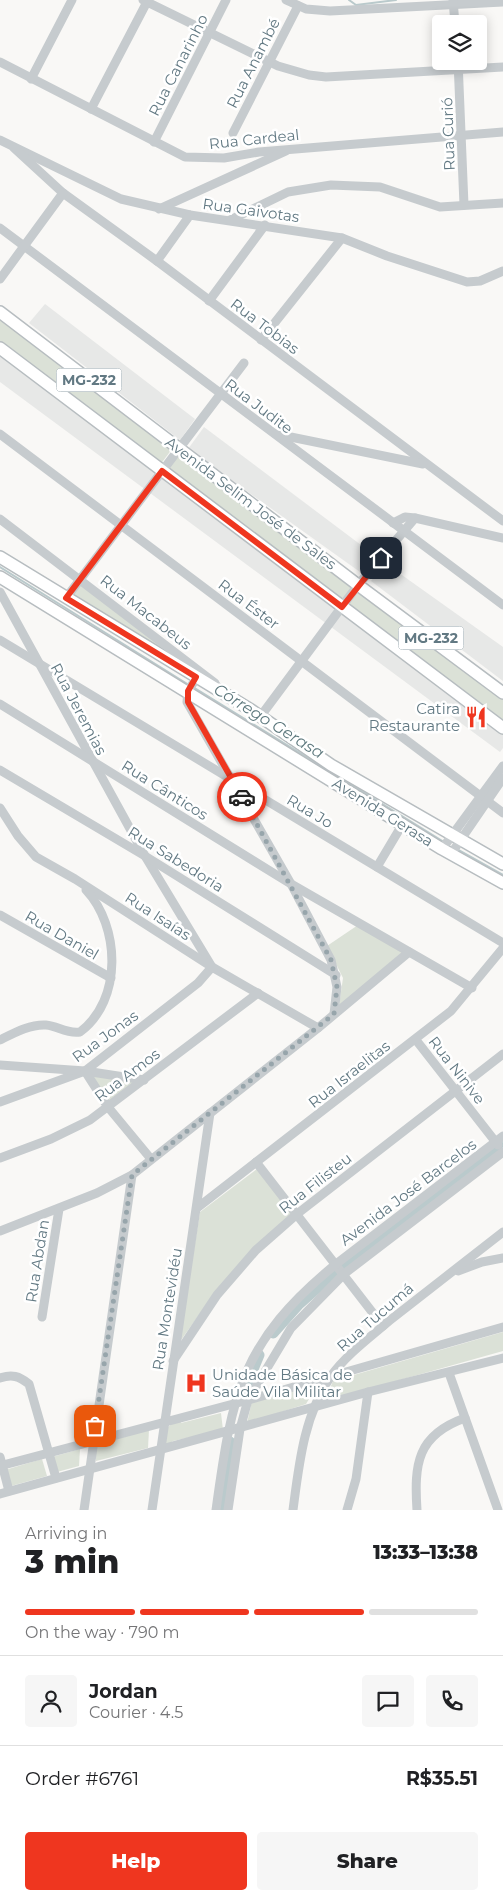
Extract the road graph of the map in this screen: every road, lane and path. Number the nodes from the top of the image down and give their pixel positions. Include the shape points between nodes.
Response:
1 (72, 0) edge
2 (226, 0) edge
3 (286, 0) edge
4 (146, 1) edge
5 (453, 2) edge
6 (503, 2) edge
7 (298, 6) junction
8 (454, 15) edge
9 (209, 33) junction
10 (0, 62) edge
11 (270, 63) junction
12 (487, 67) edge
13 (503, 67) edge
14 (432, 68) edge
15 (459, 70) edge
16 (31, 79) junction
17 (91, 110) junction
18 (233, 132) dead end
19 (503, 132) edge
20 (461, 135) junction
21 (0, 140) edge
22 (154, 142) junction
23 (14, 148) junction
24 (292, 149) junction
25 (63, 193) junction
26 (503, 203) edge
27 (464, 205) junction
28 (159, 209) junction
29 (190, 215) junction
30 (230, 220) junction
31 (265, 225) junction
32 (0, 228) edge
33 (342, 238) junction
34 (25, 247) junction
35 (157, 261) junction
36 (503, 271) edge
37 (0, 279) edge
38 (210, 301) junction
39 (0, 312) edge
40 (261, 340) junction
41 (0, 348) edge
42 (244, 363) dead end
43 (220, 394) junction
44 (274, 433) junction
45 (0, 434) edge
46 (179, 448) junction
47 (426, 465) junction
48 (162, 471) junction
49 (415, 518) junction
50 (0, 519) edge
51 (503, 521) edge
52 (394, 524) junction
53 (122, 526) junction
54 (404, 531) junction
55 (503, 538) edge
56 (0, 557) edge
57 (0, 578) edge
58 (80, 579) junction
59 (358, 585) junction
60 (0, 592) edge
61 (66, 598) junction
62 (503, 605) edge
63 (342, 607) junction
64 (0, 640) edge
65 (301, 661) junction
66 (40, 663) junction
67 (196, 678) junction
68 (188, 690) junction
69 (503, 692) edge
70 (0, 704) edge
71 (255, 713) junction
72 (503, 728) edge
73 (91, 760) junction
74 (503, 766) edge
75 (0, 770) edge
76 (503, 778) edge
77 (234, 782) junction
78 (484, 798) junction
79 (0, 808) edge
80 (503, 813) edge
81 (402, 825) junction
82 (451, 844) junction
83 (145, 856) junction
84 (503, 864) edge
85 (377, 867) junction
86 (75, 879) junction
87 (503, 883) edge
88 (291, 884) junction
89 (0, 915) edge
90 (503, 942) edge
91 (503, 948) edge
92 (408, 952) junction
93 (212, 967) junction
94 (336, 975) junction
95 (111, 978) junction
96 (472, 988) junction
97 (258, 993) junction
98 (334, 1014) junction
99 (318, 1028) junction
100 (0, 1040) edge
101 (416, 1040) junction
102 (503, 1054) edge
103 (0, 1064) edge
104 (85, 1071) junction
105 (144, 1080) junction
106 (457, 1091) junction
107 (0, 1102) edge
108 (108, 1106) junction
109 (210, 1113) junction
110 (501, 1146) edge
111 (0, 1158) edge
112 (151, 1159) junction
113 (256, 1162) junction
114 (132, 1175) junction
115 (197, 1208) junction
116 (59, 1209) junction
117 (297, 1214) junction
118 (0, 1231) edge
119 (503, 1232) edge
120 (479, 1252) junction
121 (503, 1258) edge
122 (482, 1262) junction
123 (340, 1269) junction
124 (447, 1275) junction
125 (42, 1317) dead end
126 (383, 1326) junction
127 (503, 1327) edge
128 (503, 1358) edge
129 (173, 1362) junction
130 (449, 1373) junction
131 (331, 1376) junction
132 (0, 1378) edge
133 (368, 1392) junction
134 (241, 1402) junction
135 (315, 1408) junction
136 (465, 1418) junction
137 (164, 1421) junction
138 (234, 1431) junction
139 (92, 1444) junction
140 (161, 1450) junction
141 (49, 1454) junction
142 (1, 1463) edge
143 (91, 1469) junction
144 (56, 1478) junction
145 (5, 1492) edge
146 (84, 1510) edge
147 (152, 1510) edge
148 (216, 1510) edge
149 (228, 1510) edge
150 (293, 1510) edge
151 (347, 1510) edge
152 (418, 1510) edge
153 (498, 1510) edge

1 - 16 street
2 - 9 street, Rua Canarinho
3 - 7 street
4 - 9 street
4 - 17 street
5 - 6 street
5 - 7 street via 337,11
5 - 8 street
7 - 11 street, Rua Anambé
9 - 11 street
9 - 22 street, Rua Canarinho
10 - 16 street, Rua Cardeal
11 - 14 street via 297,73 326,77
11 - 18 street, Rua Anambé
12 - 13 street
15 - 20 street, Rua Curió
16 - 17 street, Rua Cardeal
17 - 22 street, Rua Cardeal
19 - 20 street, Rua Cardeal
20 - 24 street, Rua Cardeal
20 - 27 street, Rua Curió
21 - 23 street, Rua Gaivotas
22 - 24 street, Rua Cardeal via 185,157 207,159
23 - 25 street, Rua Tobias
23 - 28 street, Rua Gaivotas via 121,199
24 - 28 street
25 - 34 street
25 - 35 street, Rua Tobias
26 - 27 street
27 - 30 street via 440,207 380,187 331,184 288,192
28 - 29 street, Rua Gaivotas
29 - 30 street, Rua Gaivotas
29 - 35 street
30 - 31 street, Rua Gaivotas
31 - 33 street, Rua Gaivotas
31 - 38 street
32 - 34 street, Rua Judite
33 - 36 street, Rua Gaivotas via 467,282 480,281
33 - 40 street
34 - 37 street
34 - 43 street, Rua Judite
35 - 38 street, Rua Tobias
38 - 40 street, Rua Tobias
39 - 46 main road, Avenida Selim José de Sales / MG-232
40 - 47 street, Rua Tobias
41 - 48 main road, Avenida Selim José de Sales / MG-232
42 - 43 street
43 - 44 street, Rua Judite
43 - 46 street
44 - 47 street
44 - 52 street, Rua Judite
45 - 53 street, Rua Éster
46 - 48 street
46 - 59 main road, Avenida Selim José de Sales / MG-232
47 - 51 street, Rua Tobias
48 - 53 street
48 - 63 main road, Avenida Selim José de Sales / MG-232
49 - 52 street via 405,517
49 - 54 street
49 - 55 street
50 - 58 street, Rua Macabeus
52 - 54 street, Rua Judite
53 - 58 street
53 - 65 street, Rua Éster
54 - 59 street
54 - 62 street, Rua Judite
56 - 61 main road, Avenida Gerasa
57 - 68 main road, Avenida Gerasa
58 - 61 street
58 - 71 street, Rua Macabeus
59 - 63 street
59 - 69 main road, Avenida Selim José de Sales / MG-232
60 - 66 street, Rua Jeremias
61 - 67 main road, Avenida Gerasa
63 - 65 street
63 - 72 main road, Avenida Selim José de Sales / MG-232
64 - 66 street, Rua Jo
65 - 71 street
65 - 78 street, Rua Éster
66 - 73 street, Rua Jeremias
66 - 77 street, Rua Jo
67 - 68 street
67 - 71 main road, Avenida Gerasa
68 - 77 street via 188,702
68 - 81 main road, Avenida Gerasa
70 - 73 street, Rua Cânticos
71 - 82 main road, Avenida Gerasa
73 - 83 street, Rua Jeremias
73 - 88 street, Rua Cânticos
74 - 78 street
75 - 83 street, Rua Sabedoria
76 - 78 street
77 - 85 street, Rua Jo
77 - 88 street
78 - 80 street, Rua Éster
78 - 82 street
79 - 86 street, Rua Isaías via 36,856
81 - 82 main road, Avenida Gerasa
81 - 85 street
82 - 84 main road, Avenida Gerasa
82 - 87 main road, Avenida Gerasa
83 - 93 street, Rua Jeremias
83 - 94 street, Rua Sabedoria
85 - 90 street, Rua Jo
86 - 93 street, Rua Isaías
86 - 95 street via 102,910 112,961
88 - 92 street, Rua Cânticos
88 - 94 street
89 - 95 street, Rua Daniel
91 - 96 street, Rua Israelitas
92 - 96 street, Rua Cânticos
92 - 98 street
93 - 97 street, Rua Isaías
93 - 104 street, Rua Jonas via 198,983
94 - 98 street
95 - 100 street via 97,1013 80,1032 63,1032 46,1025
96 - 101 street, Rua Israelitas via 451,1011
97 - 99 street, Rua Isaías
97 - 105 street, Rua Amos
98 - 99 street
99 - 109 street
101 - 106 street, Rua Ninive
101 - 113 street, Rua Israelitas
102 - 106 street, Rua Filisteu
103 - 104 street
104 - 105 street
104 - 107 street, Rua Jonas
104 - 108 street
105 - 108 street, Rua Amos
106 - 110 street, Rua Ninive
106 - 117 street, Rua Filisteu
108 - 111 street, Rua Amos via 76,1128
108 - 112 street
109 - 112 street
109 - 115 street, Rua Montevidéu
110 - 123 street, Avenida José Barcelos
112 - 114 street
113 - 115 street, Rua Israelitas
113 - 117 street
114 - 116 street
114 - 139 street
115 - 129 street, Rua Montevidéu
116 - 118 street
116 - 125 street, Rua Abdan
117 - 123 street
117 - 129 street, Rua Filisteu via 237,1270
119 - 120 street, Rua Tucumá
120 - 122 street
120 - 124 street, Rua Tucumá
121 - 122 street
122 - 124 street
123 - 126 street
123 - 134 street, Avenida José Barcelos via 291,1328
123 - 134 street, Avenida José Barcelos via 297,1298 270,1330 249,1364
124 - 126 street, Rua Tucumá
126 - 131 street, Rua Tucumá
127 - 131 street
128 - 130 street
129 - 137 street, Rua Montevidéu
130 - 133 street
130 - 136 street
131 - 134 street
131 - 135 street, Rua Tucumá
132 - 141 street via 13,1375 28,1384
133 - 135 street
133 - 151 street via 356,1479
134 - 137 street
134 - 138 street, Avenida José Barcelos
134 - 138 street, Avenida José Barcelos
135 - 138 street
135 - 150 street, Rua Tucumá via 302,1445
136 - 152 street via 446,1424 436,1432 420,1456 417,1468
136 - 153 street
137 - 139 street
137 - 140 street, Rua Montevidéu
138 - 140 street
138 - 148 street, Avenida José Barcelos
138 - 149 street, Avenida José Barcelos
139 - 141 street
139 - 143 street
140 - 143 street
140 - 147 street, Rua Montevidéu
141 - 142 street
141 - 144 street
142 - 145 street
143 - 144 street
143 - 146 street
144 - 145 street

